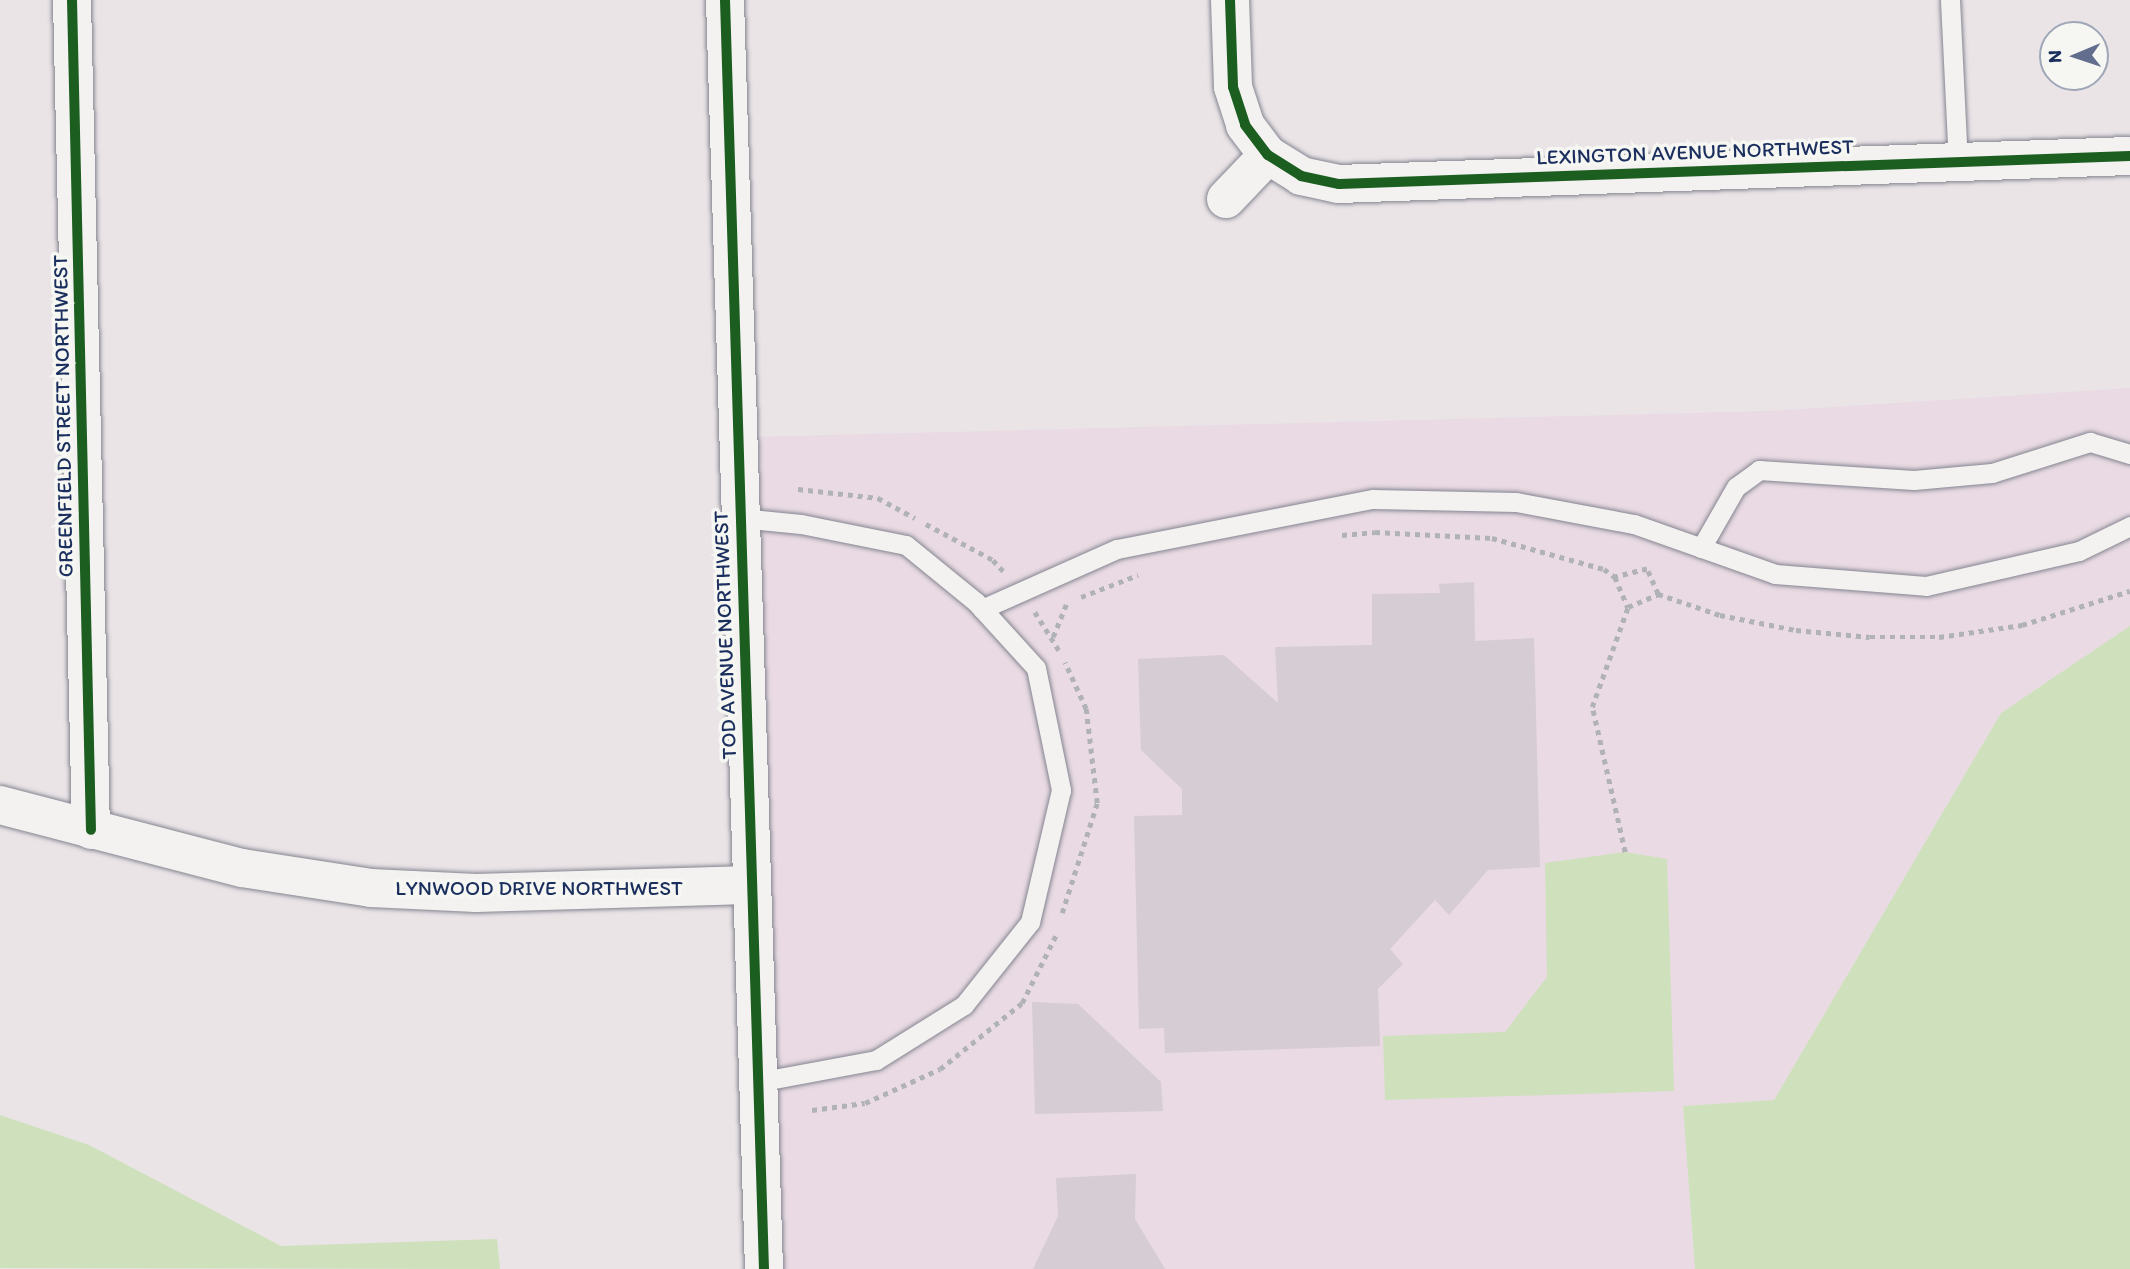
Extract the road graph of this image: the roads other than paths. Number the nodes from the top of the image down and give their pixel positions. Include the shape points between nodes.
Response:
1 (72, 0) edge
2 (725, 0) edge
3 (1230, 0) edge
4 (1950, 0) edge
5 (1268, 155) junction
6 (2130, 156) edge
7 (1958, 162) junction
8 (1226, 199) dead end
9 (2130, 454) edge
10 (740, 518) junction
11 (2130, 526) edge
12 (1701, 548) junction
13 (982, 608) junction
14 (0, 805) edge
15 (91, 830) junction
16 (751, 885) junction
17 (757, 1082) junction
18 (764, 1269) edge

1 - 15 street, GREENFIELD STREET NORTHWEST
2 - 10 street, TOD AVENUE NORTHWEST
3 - 5 street via 1235,97 1245,125
4 - 7 lane
5 - 7 street, LEXINGTON AVENUE NORTHWEST via 1301,176 1339,184
5 - 8 street
6 - 7 street, LEXINGTON AVENUE NORTHWEST
9 - 12 lane via 2090,442 1992,473 1914,481 1759,470 1736,487
10 - 13 lane via 801,524 906,545
10 - 16 street, TOD AVENUE NORTHWEST
11 - 12 lane via 2079,551 1926,586 1775,574
12 - 13 lane via 1634,524 1516,502 1373,499 1117,549
13 - 17 lane via 1036,668 1062,790 1030,922 964,1004 876,1060
14 - 15 street, LYNWOOD DRIVE NORTHWEST
15 - 16 street, LYNWOOD DRIVE NORTHWEST via 242,868 371,888 476,893
16 - 17 street, TOD AVENUE NORTHWEST
17 - 18 street, TOD AVENUE NORTHWEST

